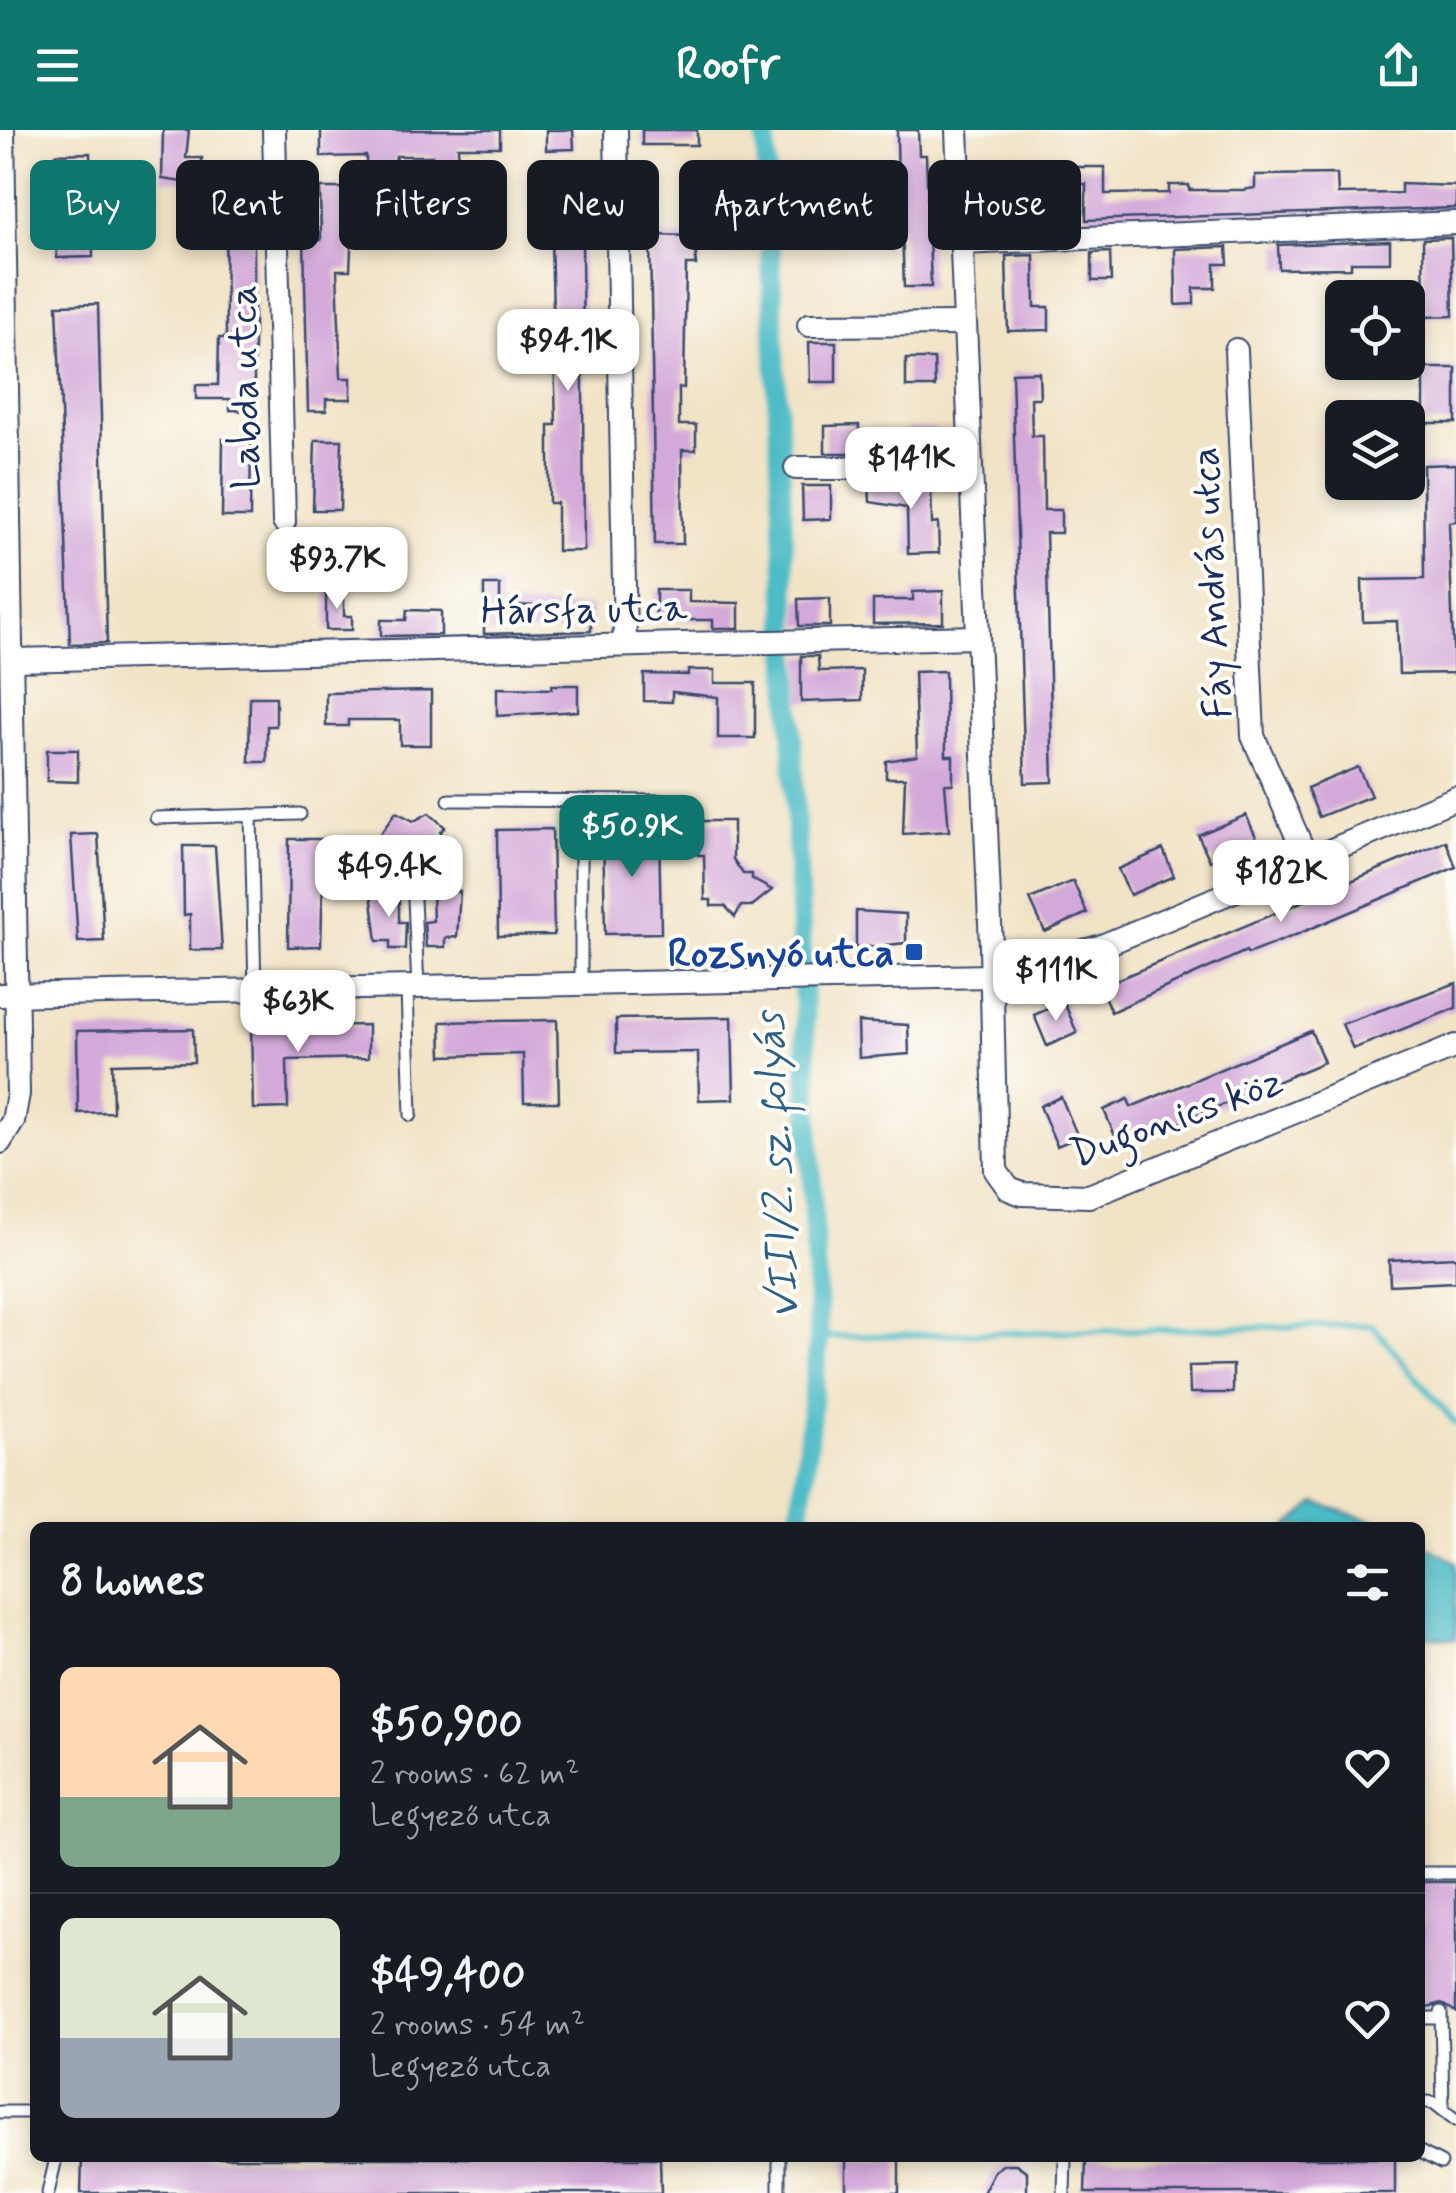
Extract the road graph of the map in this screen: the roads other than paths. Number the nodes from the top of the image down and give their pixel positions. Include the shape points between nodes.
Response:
1 (4, 130) edge
2 (274, 130) edge
3 (616, 130) edge
4 (957, 130) edge
5 (958, 160) edge
6 (1456, 223) edge
7 (1081, 238) edge
8 (960, 250) edge
9 (963, 324) junction
10 (809, 325) dead end
11 (1236, 350) dead end
12 (5, 407) edge
13 (796, 468) dead end
14 (969, 468) junction
15 (284, 522) dead end
16 (976, 637) junction
17 (625, 644) junction
18 (14, 660) junction
19 (1456, 798) edge
20 (449, 800) dead end
21 (581, 800) junction
22 (690, 801) dead end
23 (300, 814) dead end
24 (251, 816) junction
25 (156, 818) dead end
26 (1308, 861) junction
27 (413, 878) dead end
28 (992, 976) junction
29 (581, 985) junction
30 (413, 988) junction
31 (255, 990) junction
32 (8, 995) edge
33 (1456, 1046) edge
34 (411, 1115) dead end
35 (1, 1139) edge
36 (1425, 1873) edge
37 (1456, 1873) edge
38 (1425, 2017) edge
39 (1425, 2103) edge
40 (1443, 2109) junction
41 (0, 2112) edge
42 (30, 2112) edge
43 (1456, 2120) edge
44 (1425, 2155) edge
45 (55, 2162) edge
46 (779, 2162) edge
47 (1064, 2162) edge
48 (1441, 2163) dead end
49 (48, 2193) edge
50 (779, 2193) edge
51 (1064, 2193) edge

1 - 12 street
2 - 15 street, Labda utca
3 - 17 street
4 - 5 street
6 - 7 street
8 - 9 street
9 - 10 street
9 - 14 street
11 - 26 street, Fáy András utca via 1254,736
12 - 18 street
13 - 14 street
14 - 16 street
16 - 17 street, Hársfa utca
16 - 28 street
17 - 18 street, Hársfa utca
18 - 32 street
19 - 26 street
20 - 21 lane
21 - 22 lane
21 - 29 lane
23 - 24 lane
24 - 25 lane
24 - 31 lane
26 - 28 street via 1102,946
27 - 30 lane
28 - 29 street
28 - 33 street, Dugonics köz via 996,1171 1022,1194 1088,1196
29 - 30 street
30 - 31 street
30 - 34 lane
31 - 32 street
32 - 35 street via 17,1112
36 - 37 lane
38 - 40 lane via 1440,2015
39 - 40 lane
40 - 43 lane
41 - 42 lane
44 - 48 lane
45 - 49 lane
46 - 50 lane
47 - 51 lane

